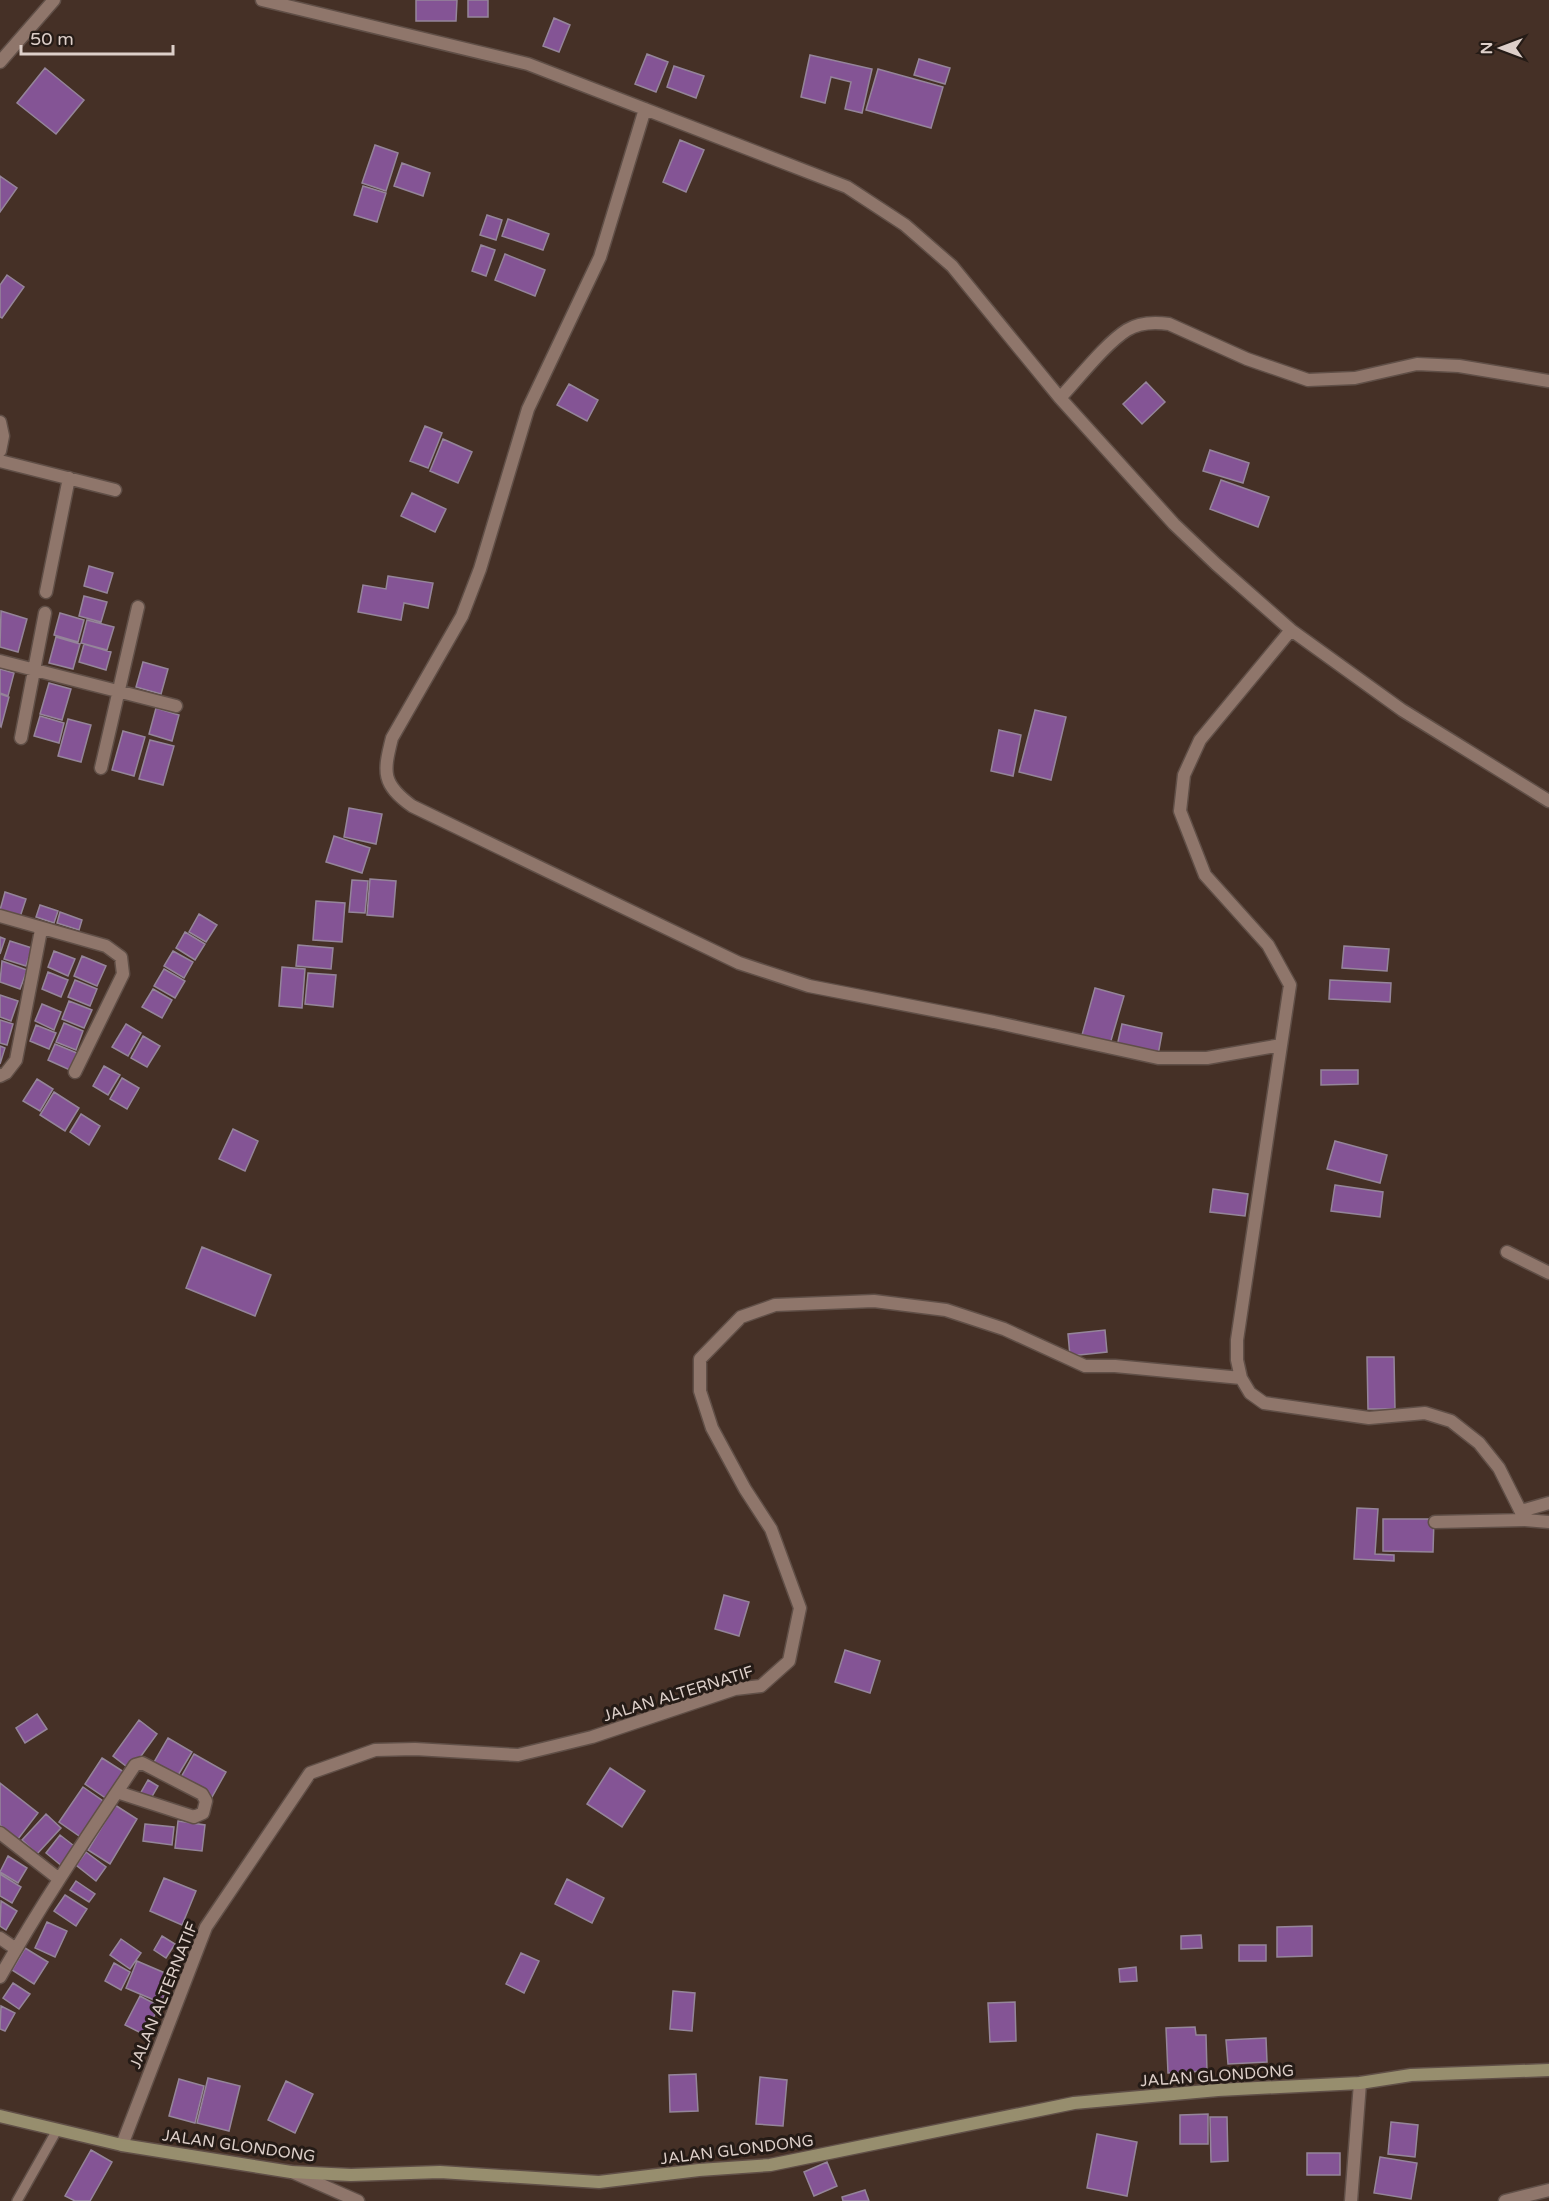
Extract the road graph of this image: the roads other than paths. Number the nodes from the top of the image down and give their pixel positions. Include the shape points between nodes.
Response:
1 (54, 0) edge
2 (262, 0) edge
3 (0, 62) edge
4 (645, 109) junction
5 (1549, 381) edge
6 (1060, 398) junction
7 (0, 422) edge
8 (0, 451) edge
9 (0, 461) edge
10 (69, 478) junction
11 (115, 490) dead end
12 (46, 592) dead end
13 (138, 607) dead end
14 (45, 613) dead end
15 (1291, 630) junction
16 (0, 661) edge
17 (33, 669) junction
18 (119, 691) junction
19 (176, 706) dead end
20 (21, 738) dead end
21 (101, 768) dead end
22 (1549, 801) edge
23 (0, 916) edge
24 (41, 930) junction
25 (1281, 1045) junction
26 (75, 1072) dead end
27 (0, 1076) edge
28 (1507, 1252) dead end
29 (1549, 1273) edge
30 (1241, 1378) junction
31 (1549, 1503) edge
32 (1523, 1515) junction
33 (1435, 1522) dead end
34 (1549, 1522) edge
35 (117, 1792) junction
36 (0, 1833) edge
37 (59, 1879) junction
38 (0, 1938) edge
39 (16, 1949) junction
40 (0, 1977) edge
41 (1549, 2070) edge
42 (1360, 2083) junction
43 (0, 2116) edge
44 (57, 2130) junction
45 (122, 2145) junction
46 (291, 2172) junction
47 (1549, 2190) edge
48 (17, 2201) edge
49 (358, 2201) edge
50 (1351, 2201) edge
51 (1505, 2201) edge

1 - 3 street
2 - 4 street via 528,64
4 - 6 street via 848,187 905,225 952,266
4 - 25 street via 600,257 528,409 462,616 392,738 387,778 393,792 412,806 739,963 809,986 1158,1058 1207,1058
5 - 6 street via 1459,366 1417,364 1355,378 1308,380 1156,322 1127,330
6 - 15 street via 1174,524
7 - 8 street
9 - 10 street
10 - 11 street
10 - 12 street
13 - 18 street
14 - 17 street
15 - 22 street via 1401,710
15 - 25 street via 1200,740 1184,775 1180,811 1205,874 1268,945 1290,985
16 - 17 street
17 - 18 street
17 - 20 street
18 - 19 street
18 - 21 street
23 - 24 street
24 - 26 street via 106,946 121,957 119,985
24 - 27 street via 16,1059
25 - 30 street via 1238,1340
28 - 29 street
30 - 32 street via 1250,1393 1264,1403 1369,1418 1425,1413 1451,1421 1479,1443 1499,1468
30 - 45 street, JALAN ALTERNATIF via 1085,1366 1005,1329 946,1310 874,1301 775,1305 741,1317 700,1359 700,1391 712,1428 744,1490 771,1529 800,1608 789,1661 761,1686 735,1689 592,1737 518,1755 375,1750 310,1773 206,1927
31 - 32 street
32 - 33 street
32 - 34 street
35 - 35 street via 140,1763 202,1794 206,1801 203,1813 194,1817
35 - 37 street
36 - 37 street
37 - 39 street
38 - 39 street
39 - 40 street
41 - 42 main road, JALAN GLONDONG via 1411,2075
42 - 46 main road, JALAN GLONDONG via 1074,2103 770,2165 599,2182 440,2172
42 - 50 street
43 - 44 main road, JALAN GLONDONG
44 - 45 main road, JALAN GLONDONG
44 - 48 lane
45 - 46 main road, JALAN GLONDONG
46 - 49 street
47 - 51 street

